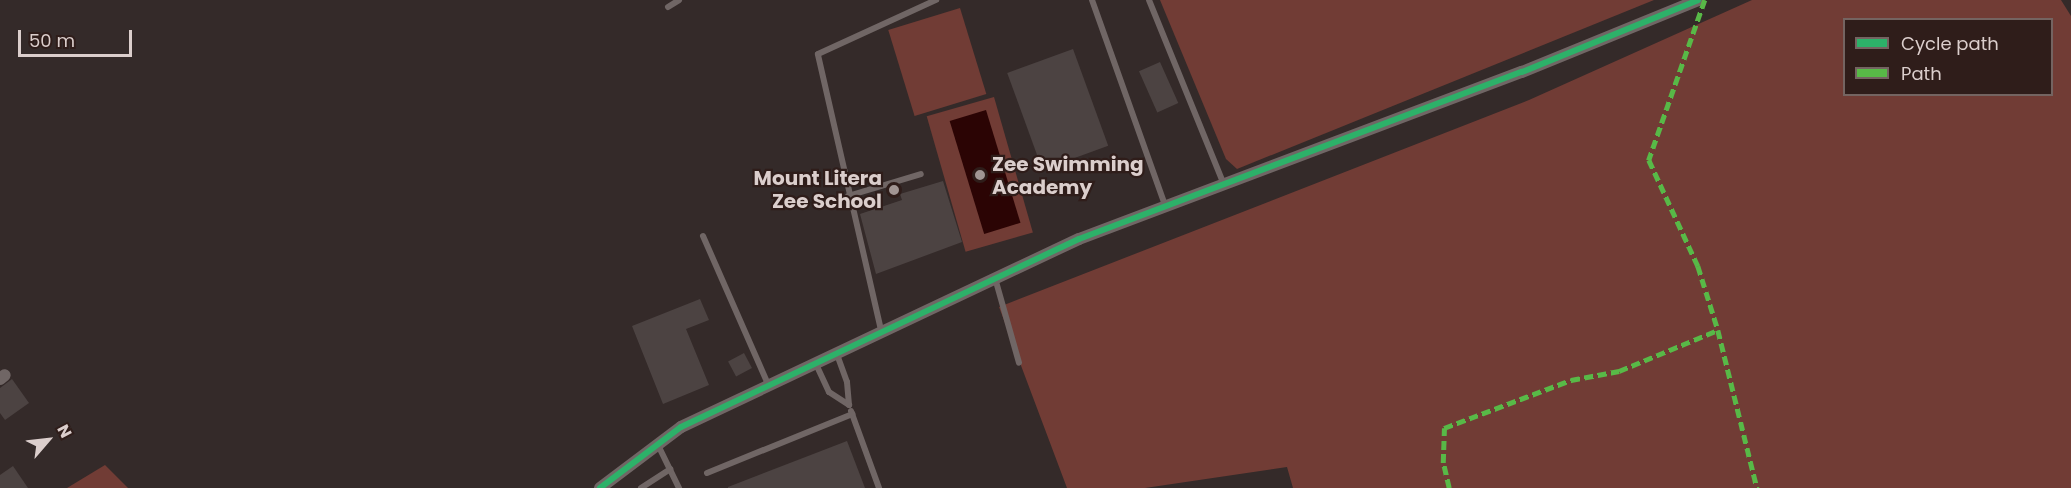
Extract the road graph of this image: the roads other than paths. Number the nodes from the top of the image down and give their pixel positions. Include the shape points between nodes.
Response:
1 (679, 0) edge
2 (936, 0) edge
3 (1092, 0) edge
4 (1149, 0) edge
5 (1698, 0) edge
6 (668, 8) dead end
7 (921, 174) dead end
8 (1225, 186) junction
9 (848, 196) junction
10 (1166, 208) junction
11 (704, 236) dead end
12 (995, 277) junction
13 (881, 330) junction
14 (835, 351) junction
15 (815, 361) junction
16 (1019, 363) dead end
17 (768, 384) junction
18 (849, 405) junction
19 (852, 414) junction
20 (658, 445) junction
21 (670, 469) junction
22 (707, 473) dead end
23 (600, 488) edge
24 (641, 488) edge
25 (679, 488) edge
26 (879, 488) edge

1 - 6 lane
2 - 9 lane via 818,54
3 - 10 lane
4 - 8 lane
5 - 8 street
7 - 9 lane
8 - 10 street
9 - 13 lane
10 - 12 street via 1079,239
11 - 17 lane
12 - 13 street
12 - 16 lane
13 - 14 street
14 - 15 street
14 - 18 lane via 847,382
15 - 17 street
15 - 18 lane via 830,392
17 - 20 street via 681,427
18 - 19 lane
19 - 22 lane
19 - 26 lane
20 - 21 lane
20 - 23 street
21 - 24 lane
21 - 25 lane

